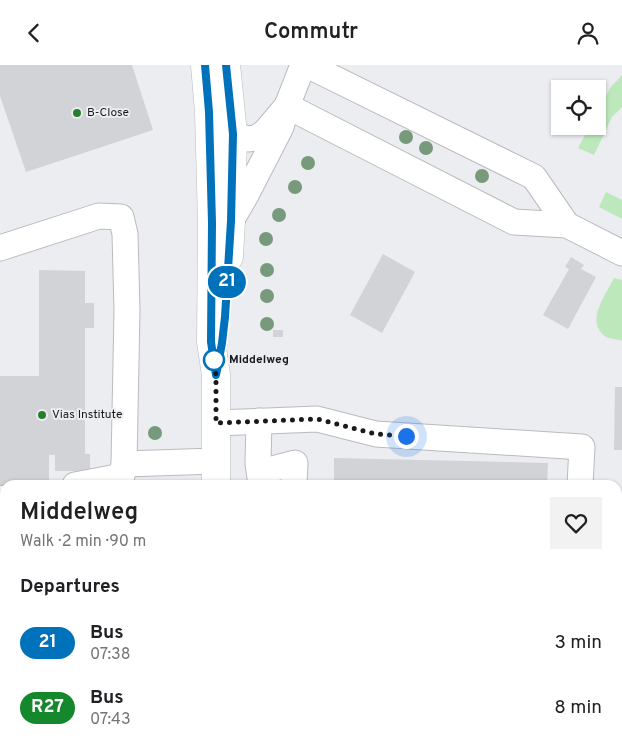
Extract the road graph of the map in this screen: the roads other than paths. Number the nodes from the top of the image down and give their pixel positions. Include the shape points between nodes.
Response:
1 (205, 65) edge
2 (226, 65) edge
3 (303, 65) edge
4 (307, 65) edge
5 (287, 106) junction
6 (209, 112) junction
7 (233, 134) junction
8 (231, 221) junction
9 (567, 225) junction
10 (0, 248) edge
11 (622, 253) edge
12 (216, 375) junction
13 (258, 421) junction
14 (216, 423) junction
15 (124, 464) junction
16 (216, 473) edge
17 (261, 478) edge
18 (101, 480) edge
19 (294, 480) edge
20 (580, 480) edge

1 - 6 main road
2 - 7 main road
3 - 5 street
4 - 9 street via 534,177
5 - 7 street via 265,133 256,138
5 - 8 street via 281,127
5 - 9 street via 514,223
6 - 7 street
6 - 12 main road via 211,342
7 - 8 main road
8 - 12 main road via 225,317
9 - 11 street
10 - 15 street via 99,216 121,217 125,235 127,310
12 - 14 main road
13 - 14 street
13 - 17 street
13 - 20 street via 317,419 376,434 582,447
14 - 16 main road
15 - 16 street
15 - 18 street via 122,476
17 - 19 street via 295,463

